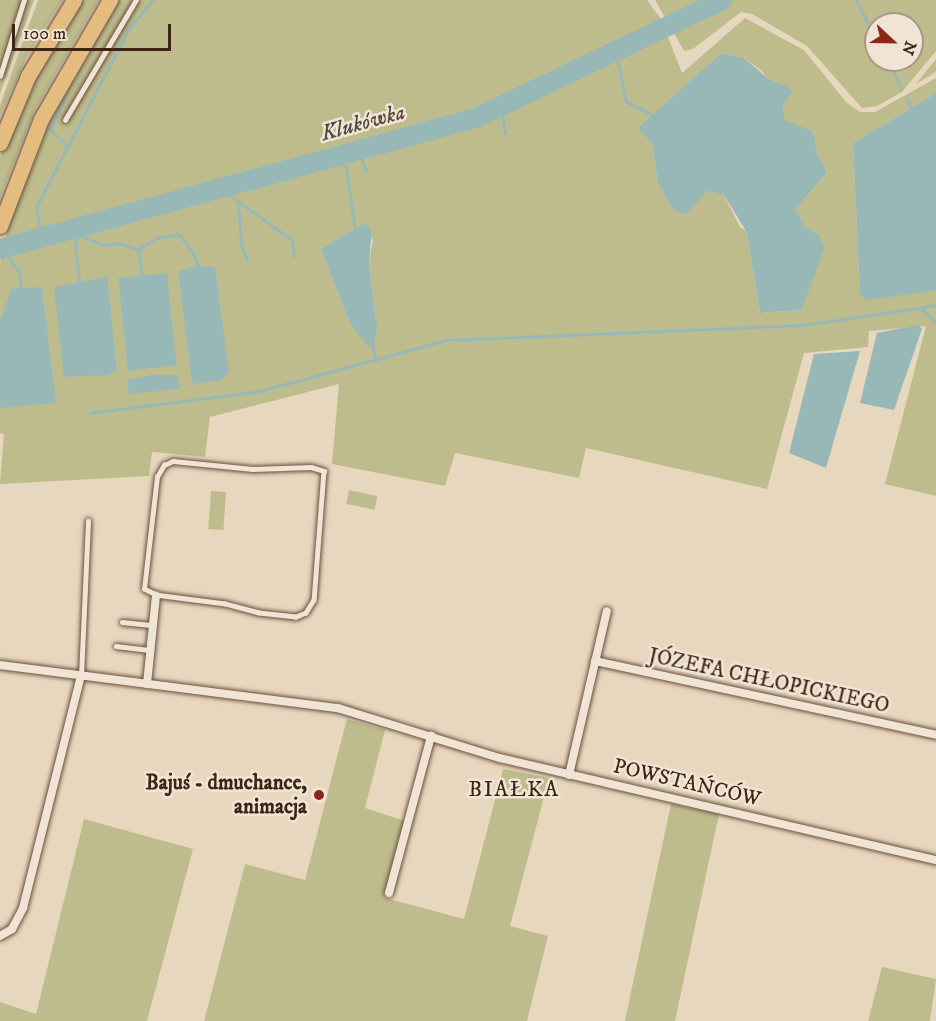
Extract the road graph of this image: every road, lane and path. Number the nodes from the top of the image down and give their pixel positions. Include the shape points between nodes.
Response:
1 (24, 0) edge
2 (74, 0) edge
3 (110, 0) edge
4 (136, 0) edge
5 (0, 76) edge
6 (65, 120) dead end
7 (0, 143) edge
8 (0, 226) edge
9 (88, 521) dead end
10 (156, 595) junction
11 (607, 611) dead end
12 (122, 622) dead end
13 (153, 625) junction
14 (116, 646) dead end
15 (151, 650) junction
16 (595, 661) junction
17 (0, 665) edge
18 (81, 676) junction
19 (147, 684) junction
20 (936, 735) edge
21 (431, 736) junction
22 (569, 775) junction
23 (936, 860) edge
24 (389, 893) dead end
25 (0, 936) edge

1 - 5 lane
2 - 7 highway via 28,76
3 - 8 highway via 41,119
4 - 6 lane
9 - 18 lane
10 - 10 lane via 225,604 259,613 306,613 315,600 324,471 311,467 253,470 173,461 164,465 157,477 144,589
10 - 13 street
11 - 16 street
12 - 13 lane
13 - 15 street
14 - 15 lane
15 - 19 street
16 - 20 street, JÓZEFA CHŁOPICKIEGO
16 - 22 street
17 - 18 street, POWSTAŃCÓW
18 - 19 street, POWSTAŃCÓW
18 - 25 street via 23,909 12,929
19 - 21 street, POWSTAŃCÓW via 338,708
21 - 22 street, POWSTAŃCÓW
21 - 24 street
22 - 23 street, POWSTAŃCÓW

